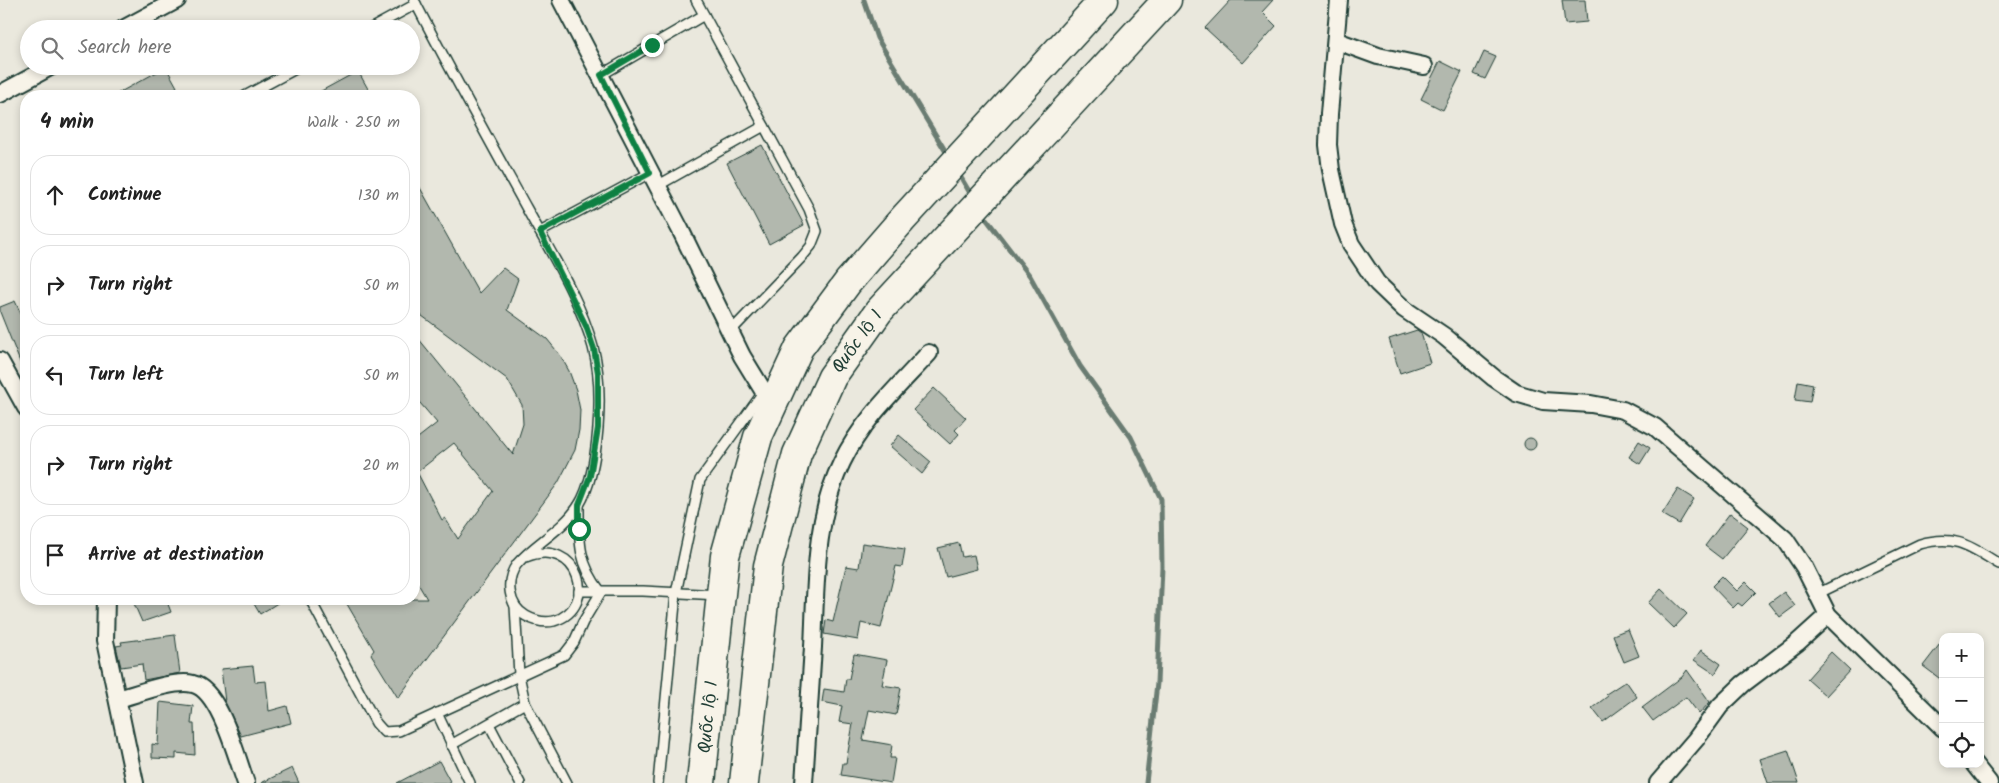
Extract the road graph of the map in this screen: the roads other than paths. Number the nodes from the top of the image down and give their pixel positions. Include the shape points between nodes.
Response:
1 (177, 0) edge
2 (561, 0) edge
3 (696, 0) edge
4 (1104, 0) edge
5 (1167, 0) edge
6 (1339, 0) edge
7 (415, 2) edge
8 (704, 15) junction
9 (140, 20) edge
10 (385, 20) edge
11 (1337, 41) junction
12 (1424, 66) dead end
13 (35, 75) edge
14 (284, 75) edge
15 (601, 75) junction
16 (256, 90) edge
17 (0, 94) edge
18 (764, 126) junction
19 (654, 180) junction
20 (540, 232) junction
21 (731, 331) junction
22 (929, 353) dead end
23 (0, 361) edge
24 (20, 384) edge
25 (768, 398) junction
26 (579, 505) junction
27 (526, 557) junction
28 (1999, 564) edge
29 (579, 591) junction
30 (601, 592) junction
31 (676, 593) junction
32 (1819, 594) junction
33 (721, 595) junction
34 (765, 596) junction
35 (106, 605) edge
36 (313, 605) edge
37 (515, 606) junction
38 (1828, 615) junction
39 (519, 675) junction
40 (118, 699) junction
41 (525, 703) junction
42 (438, 713) junction
43 (489, 724) junction
44 (1939, 724) edge
45 (451, 745) junction
46 (1977, 768) edge
47 (135, 783) edge
48 (246, 783) edge
49 (470, 783) edge
50 (520, 783) edge
51 (567, 783) edge
52 (658, 783) edge
53 (701, 783) edge
54 (744, 783) edge
55 (804, 783) edge
56 (1658, 783) edge
57 (1989, 783) edge

1 - 9 street
2 - 15 street
3 - 8 lane
4 - 25 highway, Quốc lộ 1 via 848,282 799,348
5 - 34 highway, Quốc lộ 1 via 879,311 832,377 797,454 768,566
6 - 11 street
7 - 10 lane
7 - 20 lane
8 - 15 lane
8 - 18 lane
11 - 12 street via 1378,56
11 - 32 street via 1329,114 1331,170 1350,244 1377,283 1404,309 1516,393 1544,401 1609,406 1644,420 1771,525 1794,551
13 - 17 street
14 - 16 lane
15 - 19 street
18 - 19 lane
18 - 21 lane via 809,209 817,231 802,257
19 - 20 lane
19 - 21 street
20 - 26 lane via 586,326 598,373 595,456
21 - 25 street via 752,375
22 - 55 street via 878,408 853,441 825,506 818,556
23 - 24 street
25 - 31 lane via 700,480
25 - 33 highway, Quốc lộ 1 via 727,547
26 - 27 lane
26 - 30 lane via 579,543 583,563
27 - 29 lane via 549,552 561,556 577,573
27 - 37 lane via 518,564 510,585 510,596
28 - 32 lane via 1958,542 1934,540
29 - 30 lane
29 - 37 lane via 573,607 555,620 533,620
30 - 31 lane
30 - 39 lane via 569,650
31 - 33 lane
31 - 52 lane
32 - 38 street
33 - 34 highway
33 - 53 highway, Quốc lộ 1
34 - 54 highway, Quốc lộ 1
35 - 40 street via 105,640
36 - 42 lane via 380,728 393,733
37 - 39 lane
38 - 44 street
38 - 56 street via 1720,706
39 - 41 lane
39 - 42 lane
40 - 47 street
40 - 48 street via 174,685 194,684 202,688 215,702
41 - 43 lane
41 - 51 lane
42 - 45 lane
43 - 45 lane
43 - 50 lane
45 - 49 lane
46 - 57 street

